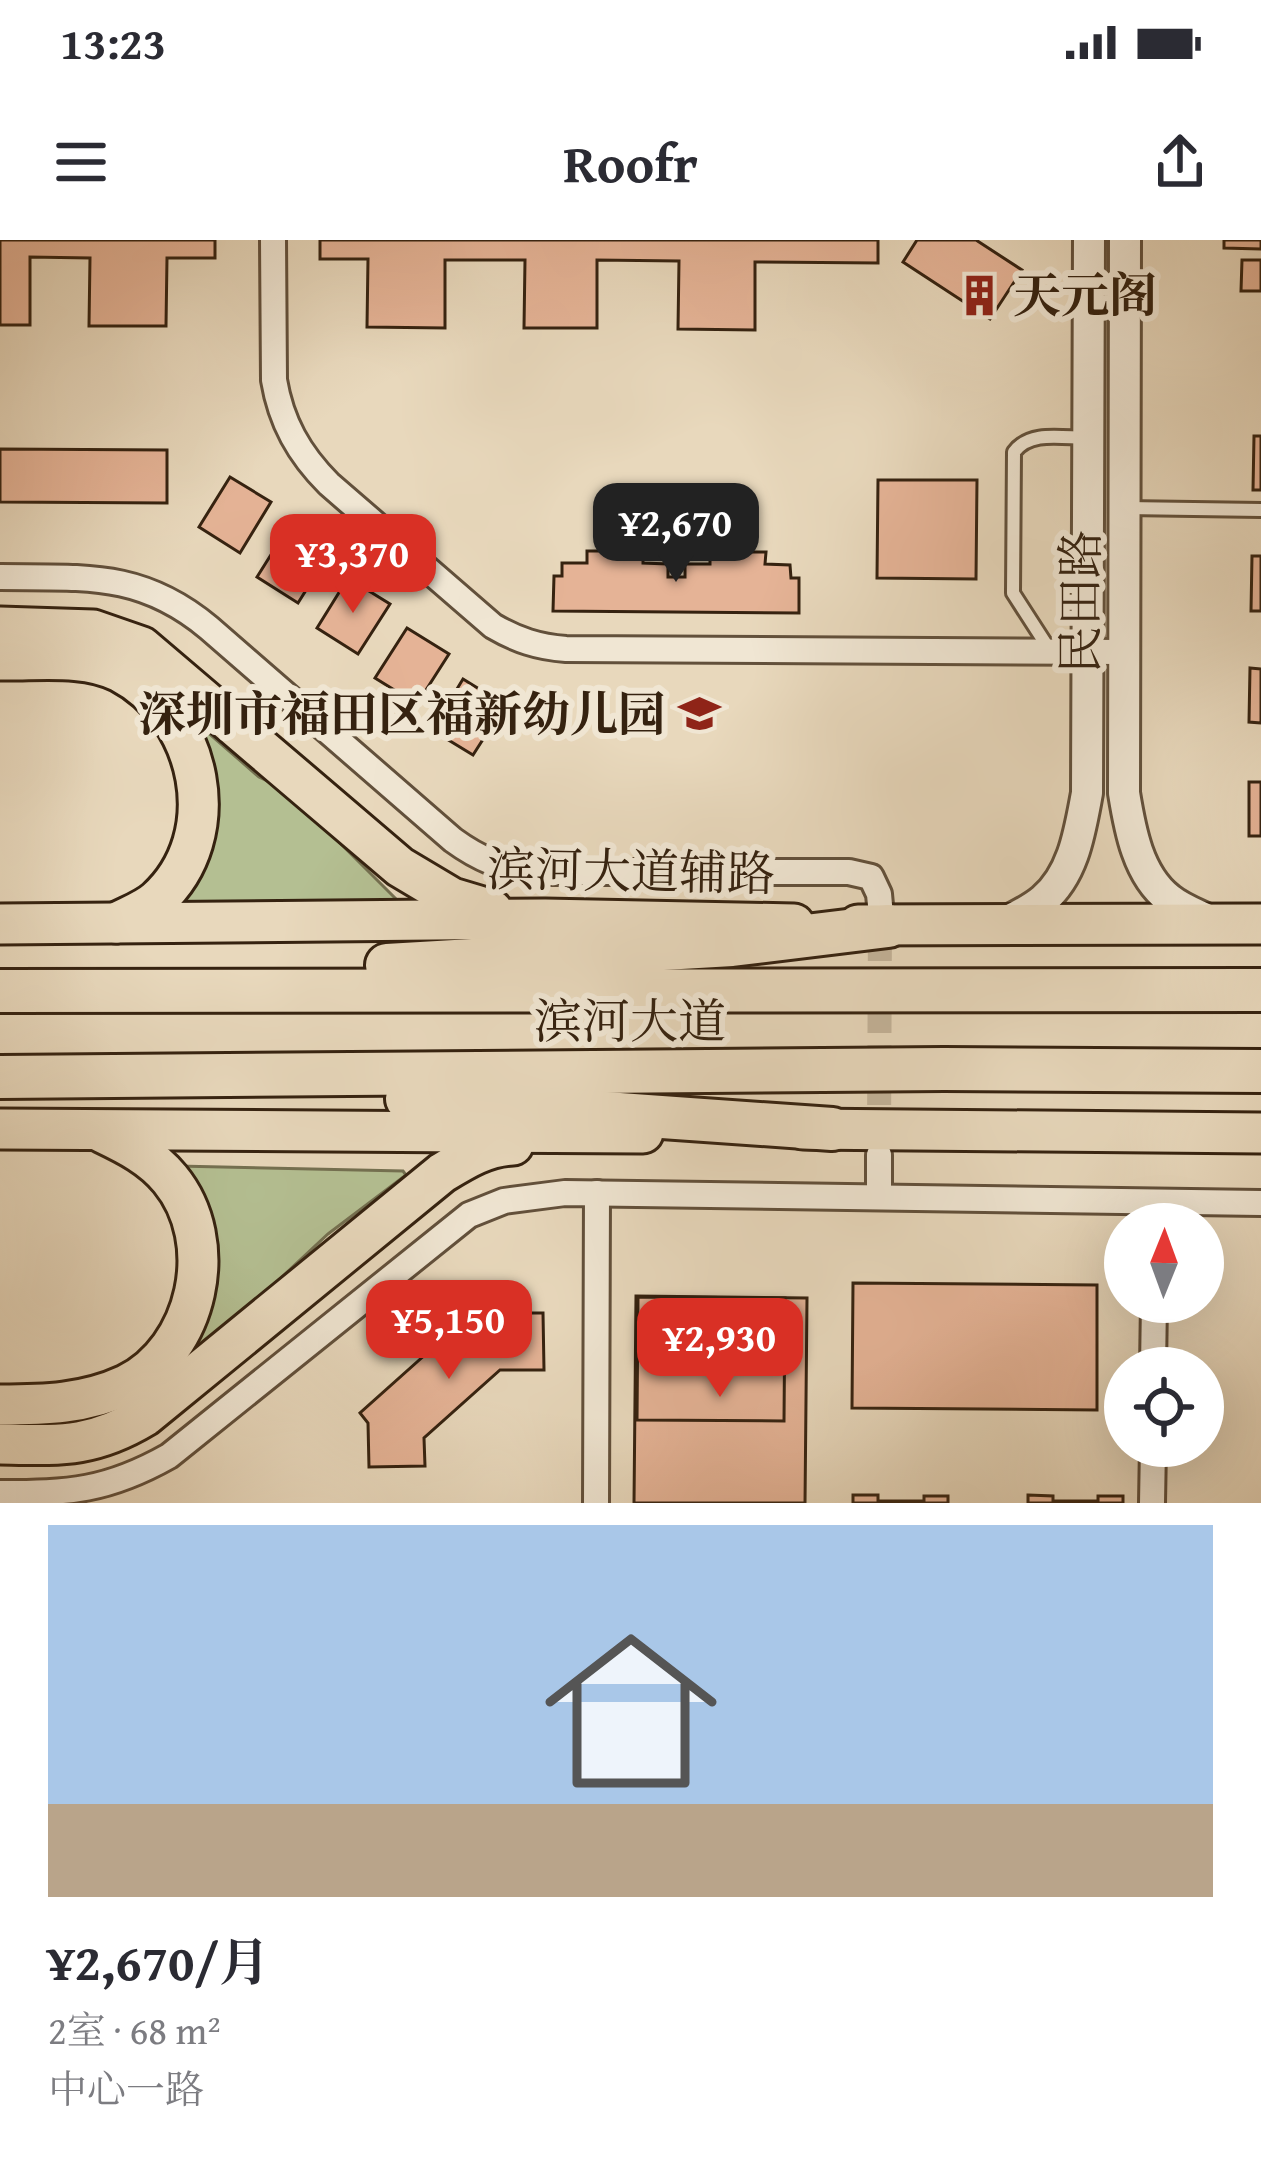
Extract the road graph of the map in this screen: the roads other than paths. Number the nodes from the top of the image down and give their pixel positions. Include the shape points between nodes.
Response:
1 (273, 240) edge
2 (1089, 240) edge
3 (1125, 240) edge
4 (1088, 439) junction
5 (1125, 508) junction
6 (1261, 510) edge
7 (0, 577) edge
8 (0, 627) edge
9 (1051, 652) junction
10 (1088, 652) junction
11 (1124, 652) junction
12 (0, 660) edge
13 (884, 915) junction
14 (545, 919) junction
15 (116, 923) junction
16 (0, 924) edge
17 (1216, 924) junction
18 (1261, 924) edge
19 (1000, 925) junction
20 (1261, 990) edge
21 (0, 991) edge
22 (159, 991) junction
23 (1261, 1071) edge
24 (88, 1076) junction
25 (0, 1077) edge
26 (0, 1129) edge
27 (832, 1129) junction
28 (98, 1130) junction
29 (1261, 1132) edge
30 (619, 1133) junction
31 (879, 1155) tunnel mouth
32 (597, 1193) junction
33 (879, 1197) junction
34 (1261, 1203) edge
35 (1224, 1206) edge
36 (1104, 1210) edge
37 (0, 1405) edge
38 (0, 1444) edge
39 (1153, 1467) edge
40 (0, 1493) edge
41 (596, 1503) edge
42 (1152, 1503) edge

1 - 9 street via 274,380 291,437 329,484 511,637 566,649
2 - 4 street, 民田路
3 - 5 street, 民田路
4 - 9 lane via 1032,437 1014,452 1013,593
4 - 10 street, 民田路
5 - 6 lane
5 - 11 street, 民田路
7 - 13 street via 110,580 171,600 453,840 491,863 535,872 850,872 871,877
8 - 14 main road via 93,630 142,647 416,878 473,905
9 - 10 street
10 - 11 street
10 - 19 street, 民田路 via 1088,793 1080,834 1052,890
11 - 17 street, 民田路 via 1124,794 1141,860 1169,899
12 - 15 main road via 116,670 148,690 189,750 200,818 193,846 154,903
13 - 14 main road, 滨河大道辅路
13 - 19 main road, 滨河大道辅路
13 - 22 highway via 732,945 348,967
14 - 15 main road, 滨河大道辅路
15 - 16 main road, 滨河大道辅路
17 - 18 main road, 滨河大道辅路
17 - 19 main road, 滨河大道辅路
20 - 22 highway, 滨河大道
21 - 22 highway, 滨河大道
23 - 24 highway, 滨河大道
24 - 25 highway, 滨河大道
24 - 27 highway
26 - 28 main road
27 - 29 main road
27 - 30 main road
28 - 30 main road
28 - 37 main road via 140,1151 172,1181 191,1216 198,1254 184,1326 161,1360 129,1384 53,1406
30 - 38 main road via 483,1151 430,1182 146,1416 82,1443
31 - 33 street
32 - 33 street
32 - 40 street via 523,1197 469,1215 151,1466 74,1492
32 - 41 street
33 - 36 street
34 - 35 street
39 - 42 street

